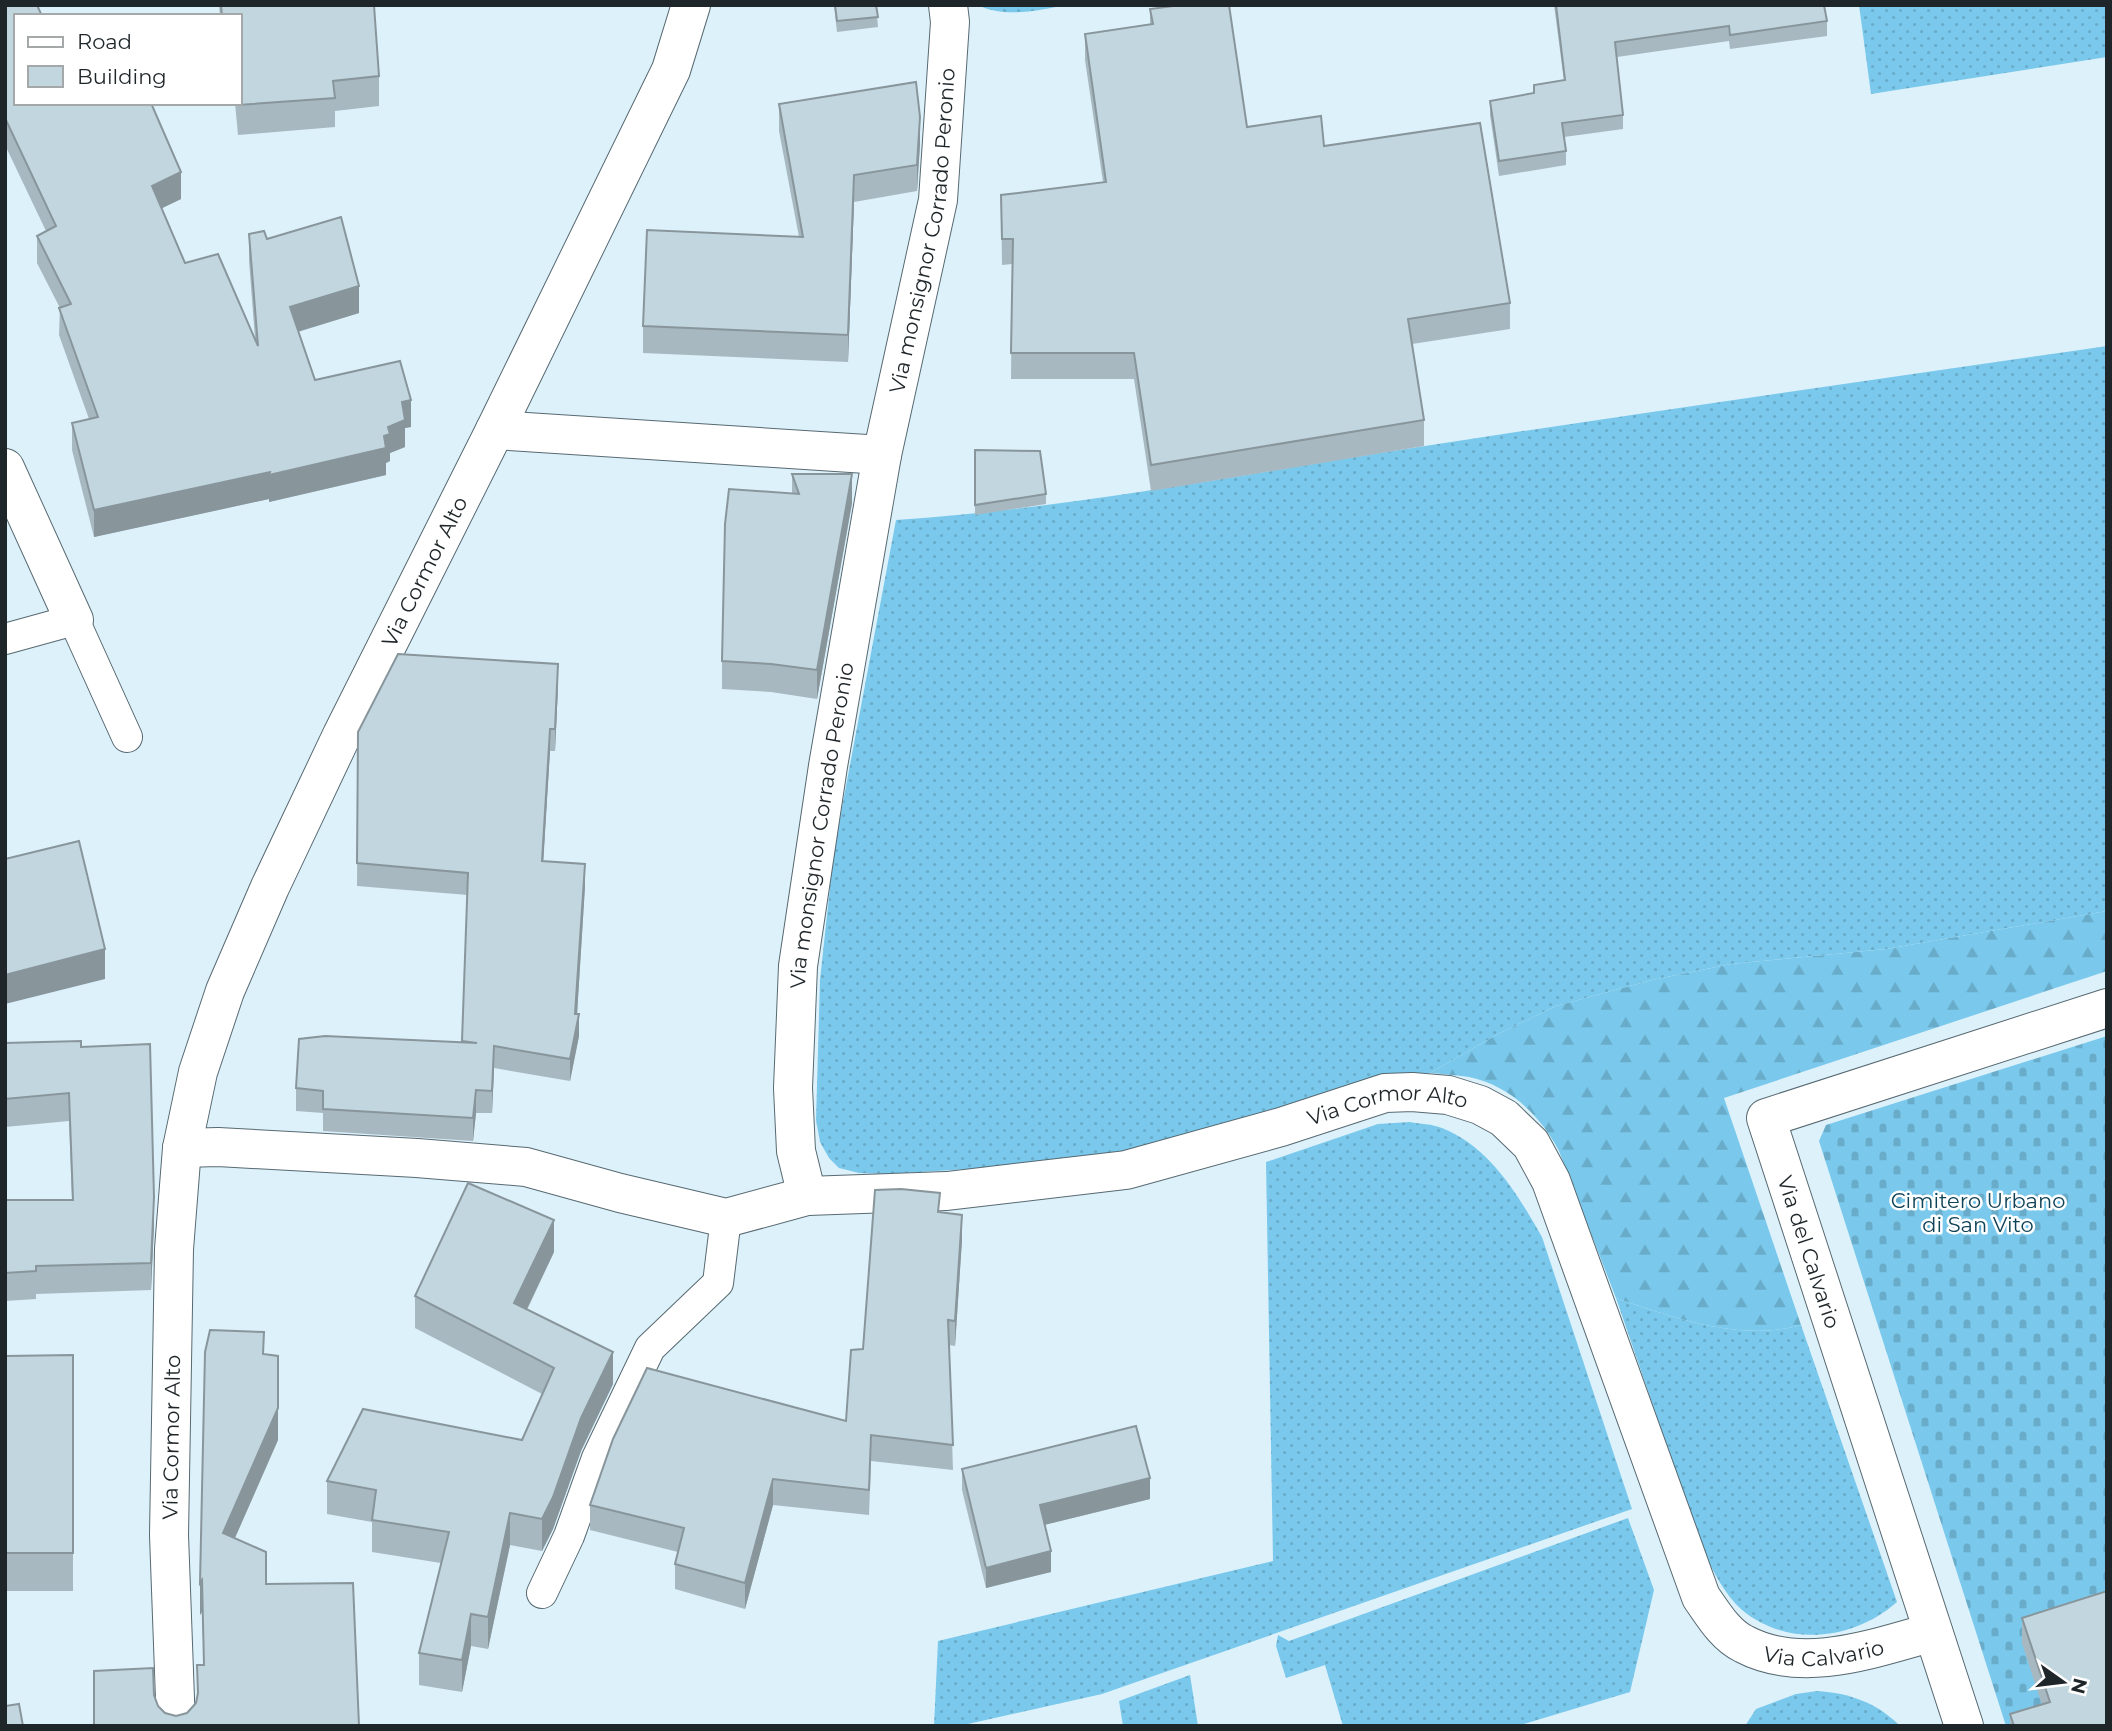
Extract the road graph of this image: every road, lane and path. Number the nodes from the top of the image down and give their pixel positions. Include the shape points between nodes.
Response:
1 (691, 5) edge
2 (948, 5) edge
3 (495, 430) junction
4 (882, 455) junction
5 (5, 468) edge
6 (74, 620) junction
7 (5, 639) edge
8 (127, 737) dead end
9 (2107, 1008) edge
10 (182, 1148) junction
11 (807, 1196) junction
12 (726, 1218) junction
13 (541, 1593) dead end
14 (1719, 1623) joint
15 (1933, 1632) junction
16 (176, 1726) edge
17 (1964, 1726) edge

1 - 3 street, Via Cormor Alto via 670,70
2 - 4 street, Via monsignor Corrado Peronio via 938,200
3 - 4 street
3 - 10 street, Via Cormor Alto via 270,887 198,1072
4 - 11 street, Via monsignor Corrado Peronio via 798,966 793,1088 796,1152
5 - 6 street
6 - 7 lane
6 - 8 lane
9 - 15 street, Via del Calvario via 1766,1118
10 - 12 street, Via Cormor Alto via 526,1167
10 - 16 street, Via Cormor Alto via 174,1249 169,1535
11 - 12 street, Via Cormor Alto
11 - 14 street, Via Cormor Alto via 947,1191 1126,1170 1281,1128 1385,1093 1448,1096 1480,1105 1504,1118 1531,1144 1551,1181 1700,1597
12 - 13 lane via 718,1283 650,1348 597,1458 569,1536
14 - 15 street, Via Calvario via 1742,1644 1770,1654 1809,1658 1850,1655
15 - 17 street, Via del Calvario

